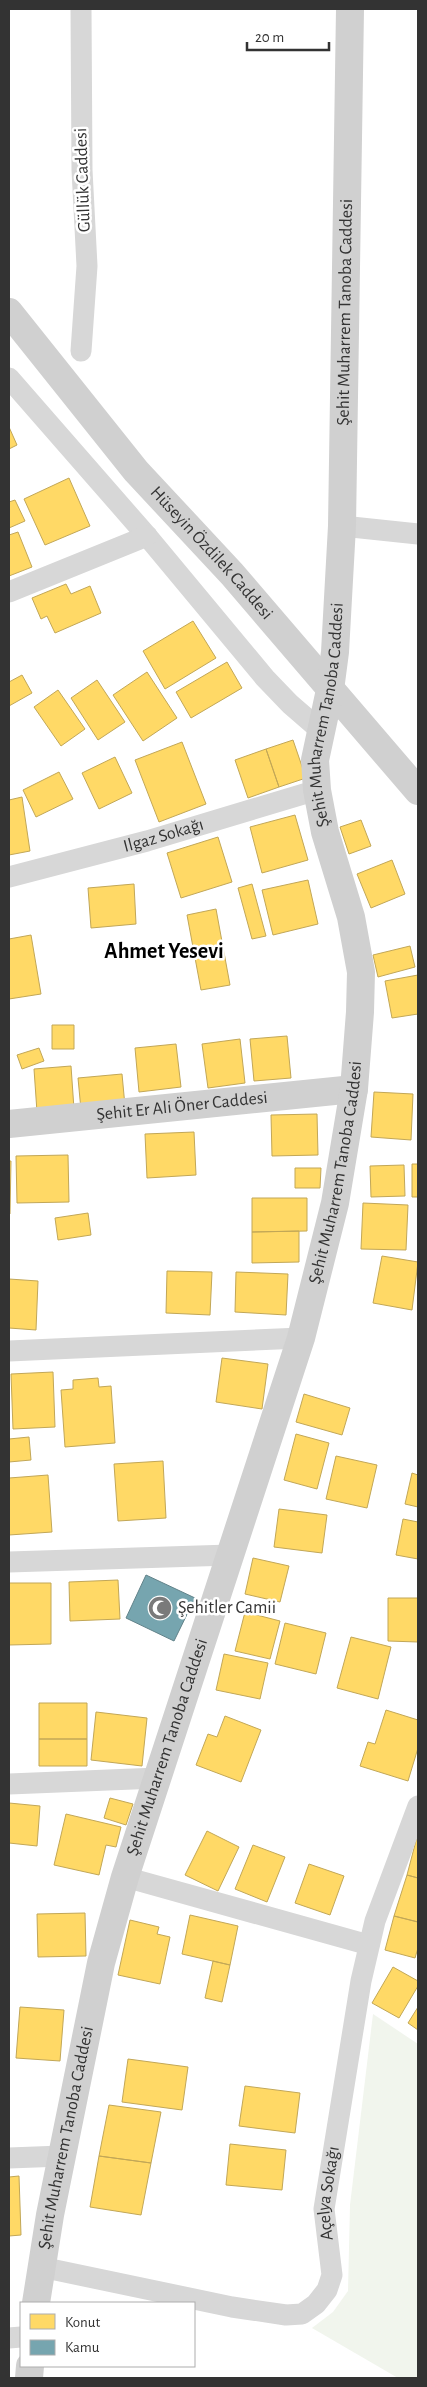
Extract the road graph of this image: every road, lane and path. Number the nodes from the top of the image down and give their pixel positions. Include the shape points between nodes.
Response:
1 (82, 9) edge
2 (350, 9) edge
3 (9, 312) edge
4 (81, 351) dead end
5 (10, 384) edge
6 (342, 526) junction
7 (418, 534) edge
8 (147, 536) junction
9 (9, 592) edge
10 (330, 690) junction
11 (320, 730) junction
12 (414, 776) edge
13 (316, 790) junction
14 (9, 877) edge
15 (354, 1089) junction
16 (9, 1124) edge
17 (301, 1338) junction
18 (9, 1351) edge
19 (230, 1555) junction
20 (9, 1562) edge
21 (158, 1778) junction
22 (9, 1784) edge
23 (418, 1806) edge
24 (125, 1877) junction
25 (369, 1945) junction
26 (62, 2156) junction
27 (9, 2158) edge
28 (41, 2267) junction
29 (36, 2302) edge

1 - 4 street, Güllük Caddesi via 82,170 87,266
2 - 6 street, Şehit Muharrem Tanoba Caddesi
3 - 10 street, Hüseyin Özdilek Caddesi via 136,471 232,574
5 - 8 street, Hüseyin Özdilek Caddesi
6 - 7 street
6 - 10 street, Şehit Muharrem Tanoba Caddesi
8 - 9 street
8 - 11 street, Hüseyin Özdilek Caddesi via 265,678
10 - 11 street, Şehit Muharrem Tanoba Caddesi
10 - 12 street, Hüseyin Özdilek Caddesi
11 - 13 street, Şehit Muharrem Tanoba Caddesi via 315,760
13 - 14 street, Ilgaz Sokağı via 146,841
13 - 15 street, Şehit Muharrem Tanoba Caddesi via 357,942 361,972
15 - 16 street, Şehit Er Ali Öner Caddesi
15 - 17 street, Şehit Muharrem Tanoba Caddesi via 335,1203
17 - 18 street
17 - 19 street, Şehit Muharrem Tanoba Caddesi
19 - 20 street
19 - 21 street, Şehit Muharrem Tanoba Caddesi
21 - 22 street
21 - 24 street, Şehit Muharrem Tanoba Caddesi
23 - 25 street, Açelya Sokağı
24 - 25 street
24 - 26 street, Şehit Muharrem Tanoba Caddesi via 101,1963
25 - 28 street, Açelya Sokağı via 324,2209 332,2275 327,2290 316,2304 302,2314 286,2315 232,2307
26 - 27 street
26 - 28 street, Şehit Muharrem Tanoba Caddesi
28 - 29 street, Şehit Muharrem Tanoba Caddesi

